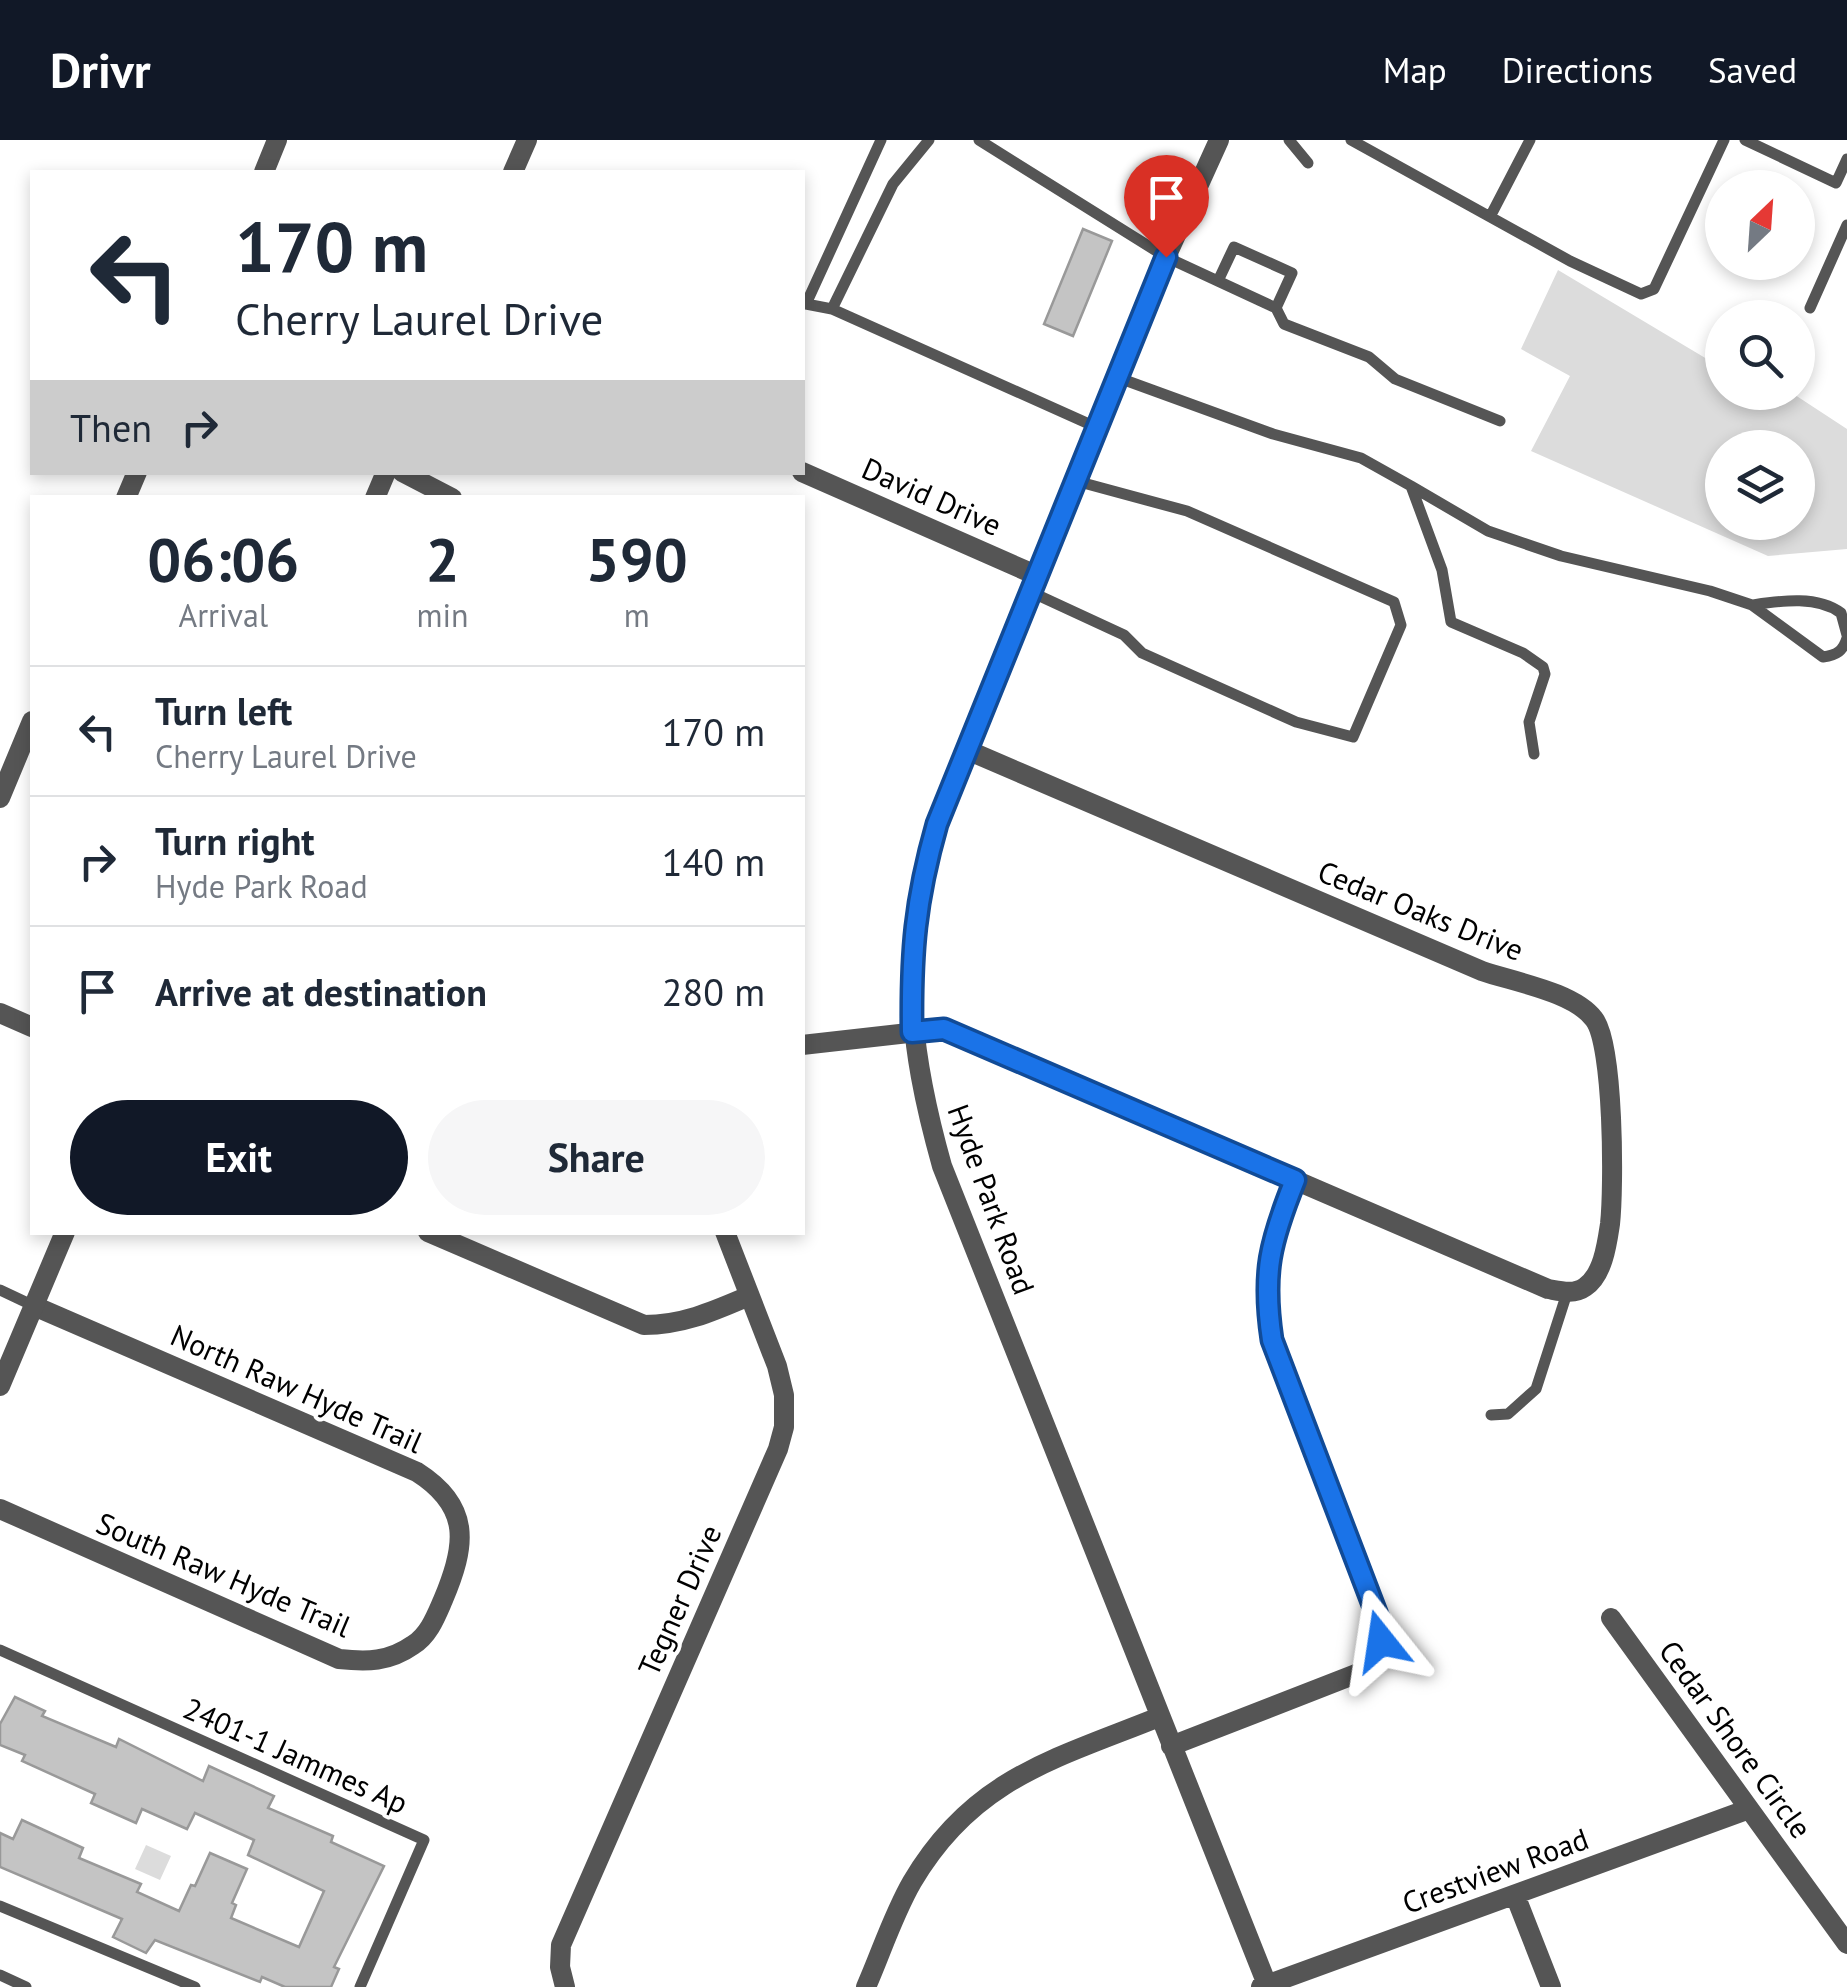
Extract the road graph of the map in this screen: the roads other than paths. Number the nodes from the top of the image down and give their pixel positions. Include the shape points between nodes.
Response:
1 (278, 140) edge
2 (527, 140) edge
3 (881, 140) edge
4 (929, 140) edge
5 (979, 140) edge
6 (1219, 140) edge
7 (1289, 140) edge
8 (1352, 140) edge
9 (1530, 140) edge
10 (1724, 140) edge
11 (1745, 140) edge
12 (1847, 159) edge
13 (1308, 163) dead end
14 (265, 170) edge
15 (514, 170) edge
16 (1491, 215) junction
17 (1847, 225) edge
18 (1166, 257) junction
19 (1218, 281) junction
20 (1814, 300) edge
21 (805, 301) edge
22 (805, 303) edge
23 (1276, 308) junction
24 (832, 309) junction
25 (1119, 378) junction
26 (1500, 421) dead end
27 (1098, 428) junction
28 (805, 473) edge
29 (408, 475) edge
30 (1076, 481) junction
31 (1411, 486) junction
32 (446, 495) edge
33 (1034, 584) junction
34 (1752, 605) junction
35 (1847, 636) edge
36 (30, 725) edge
37 (967, 750) junction
38 (1534, 754) dead end
39 (0, 798) edge
40 (0, 1013) edge
41 (30, 1026) edge
42 (912, 1032) junction
43 (805, 1045) edge
44 (1295, 1180) junction
45 (64, 1235) edge
46 (435, 1235) edge
47 (726, 1235) edge
48 (0, 1290) edge
49 (1576, 1290) junction
50 (749, 1296) junction
51 (34, 1306) junction
52 (0, 1386) edge
53 (1491, 1415) dead end
54 (0, 1510) edge
55 (450, 1583) joint
56 (1611, 1618) dead end
57 (0, 1650) edge
58 (1160, 1717) junction
59 (1171, 1746) junction
60 (1749, 1809) junction
61 (1514, 1895) junction
62 (0, 1906) edge
63 (1847, 1944) edge
64 (0, 1975) edge
65 (1265, 1986) edge
66 (26, 1987) edge
67 (195, 1987) edge
68 (360, 1987) edge
69 (565, 1987) edge
70 (866, 1987) edge
71 (1551, 1987) edge

1 - 14 street
2 - 15 street
3 - 21 lane
4 - 24 lane via 893,184
5 - 18 lane
6 - 18 street, Hyde Park Road
7 - 13 lane
8 - 16 lane
9 - 16 lane
10 - 16 lane via 1648,294 1570,262
11 - 12 lane via 1836,183
17 - 20 lane
18 - 19 lane
18 - 25 street, Hyde Park Road
19 - 23 lane
19 - 23 lane via 1234,247 1292,273
22 - 24 lane
23 - 26 lane via 1284,324
24 - 27 lane
25 - 27 street, Hyde Park Road
25 - 31 lane via 1361,458
27 - 30 street, Hyde Park Road
28 - 33 street, David Drive
29 - 32 street
30 - 33 street, Hyde Park Road
30 - 33 lane via 1187,511 1394,602 1402,625 1353,737 1296,722 1142,652
31 - 34 lane via 1488,531
31 - 38 lane via 1442,570 1451,622 1544,666 1529,722
33 - 37 street, Hyde Park Road
34 - 35 lane via 1821,604 1841,613
34 - 35 lane via 1823,657 1835,656
36 - 39 street
37 - 42 street, Hyde Park Road via 922,874 913,927
37 - 49 street, Cedar Oaks Drive via 1482,972 1562,997 1594,1018 1605,1048 1610,1228 1599,1270
40 - 41 street
42 - 43 street
42 - 44 street via 944,1029
42 - 58 street, Hyde Park Road via 942,1166
44 - 49 street via 1548,1289
44 - 59 street via 1267,1270 1272,1340 1380,1623 1381,1641 1360,1672
45 - 51 street
46 - 50 street via 644,1324 694,1319
47 - 50 street, Tegner Drive
48 - 51 lane
49 - 53 lane via 1536,1389 1508,1414
50 - 69 street, Tegner Drive via 778,1366 784,1427 562,1944
51 - 52 street
51 - 55 street, North Raw Hyde Trail via 436,1484 460,1528 461,1553
54 - 55 street, South Raw Hyde Trail via 338,1660 369,1662 418,1643
56 - 60 street, Cedar Shore Circle
57 - 68 lane, 2401-1 Jammes Ap via 424,1840
58 - 59 street, Hyde Park Road
58 - 70 street via 1014,1777 956,1821 910,1886
59 - 65 street, Hyde Park Road
60 - 61 street, Crestview Road
60 - 63 street, Cedar Shore Circle
61 - 65 street, Crestview Road
61 - 71 street
62 - 67 lane
64 - 66 lane

